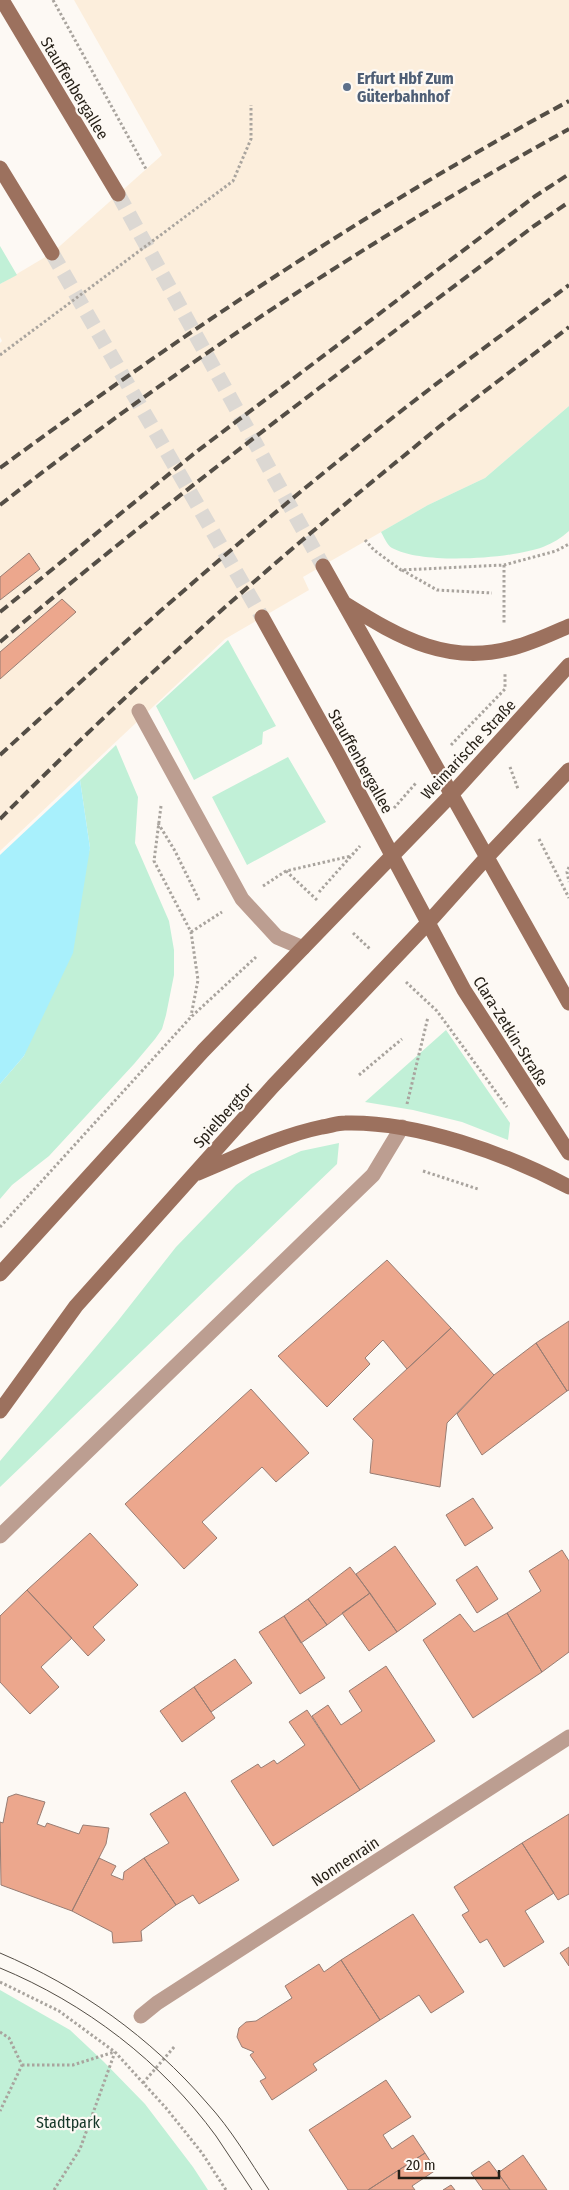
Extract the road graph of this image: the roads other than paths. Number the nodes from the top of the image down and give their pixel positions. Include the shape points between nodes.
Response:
1 (2, 0) edge
2 (0, 168) edge
3 (118, 194) tunnel mouth
4 (52, 253) tunnel mouth
5 (323, 566) tunnel mouth
6 (342, 602) junction
7 (262, 617) tunnel mouth
8 (569, 626) edge
9 (569, 665) edge
10 (139, 711) dead end
11 (569, 770) edge
12 (452, 794) junction
13 (392, 856) junction
14 (487, 856) junction
15 (427, 924) junction
16 (303, 948) junction
17 (569, 1003) edge
18 (402, 1127) junction
19 (569, 1154) edge
20 (193, 1176) junction
21 (569, 1187) edge
22 (0, 1274) edge
23 (0, 1410) edge
24 (0, 1536) edge
25 (569, 1737) edge
26 (141, 2016) dead end

1 - 3 main road, Stauffenbergallee
2 - 4 main road
5 - 6 main road
6 - 8 main road via 401,637 450,653 480,654 505,650
6 - 12 main road
7 - 13 main road, Stauffenbergallee
9 - 12 main road, Weimarische Straße
10 - 16 street via 242,899 277,937
11 - 14 main road
12 - 13 main road, Weimarische Straße
12 - 14 main road
13 - 15 main road, Stauffenbergallee
13 - 16 main road
14 - 15 main road, Spielbergtor
14 - 17 main road
15 - 19 main road, Clara-Zetkin-Straße via 464,990
15 - 20 main road, Spielbergtor via 273,1086
16 - 22 main road via 203,1050
18 - 20 main road via 344,1123 300,1132
18 - 21 main road via 479,1148 538,1170
18 - 24 street via 372,1175
20 - 23 main road, Spielbergtor via 76,1306
25 - 26 street, Nonnenrain

